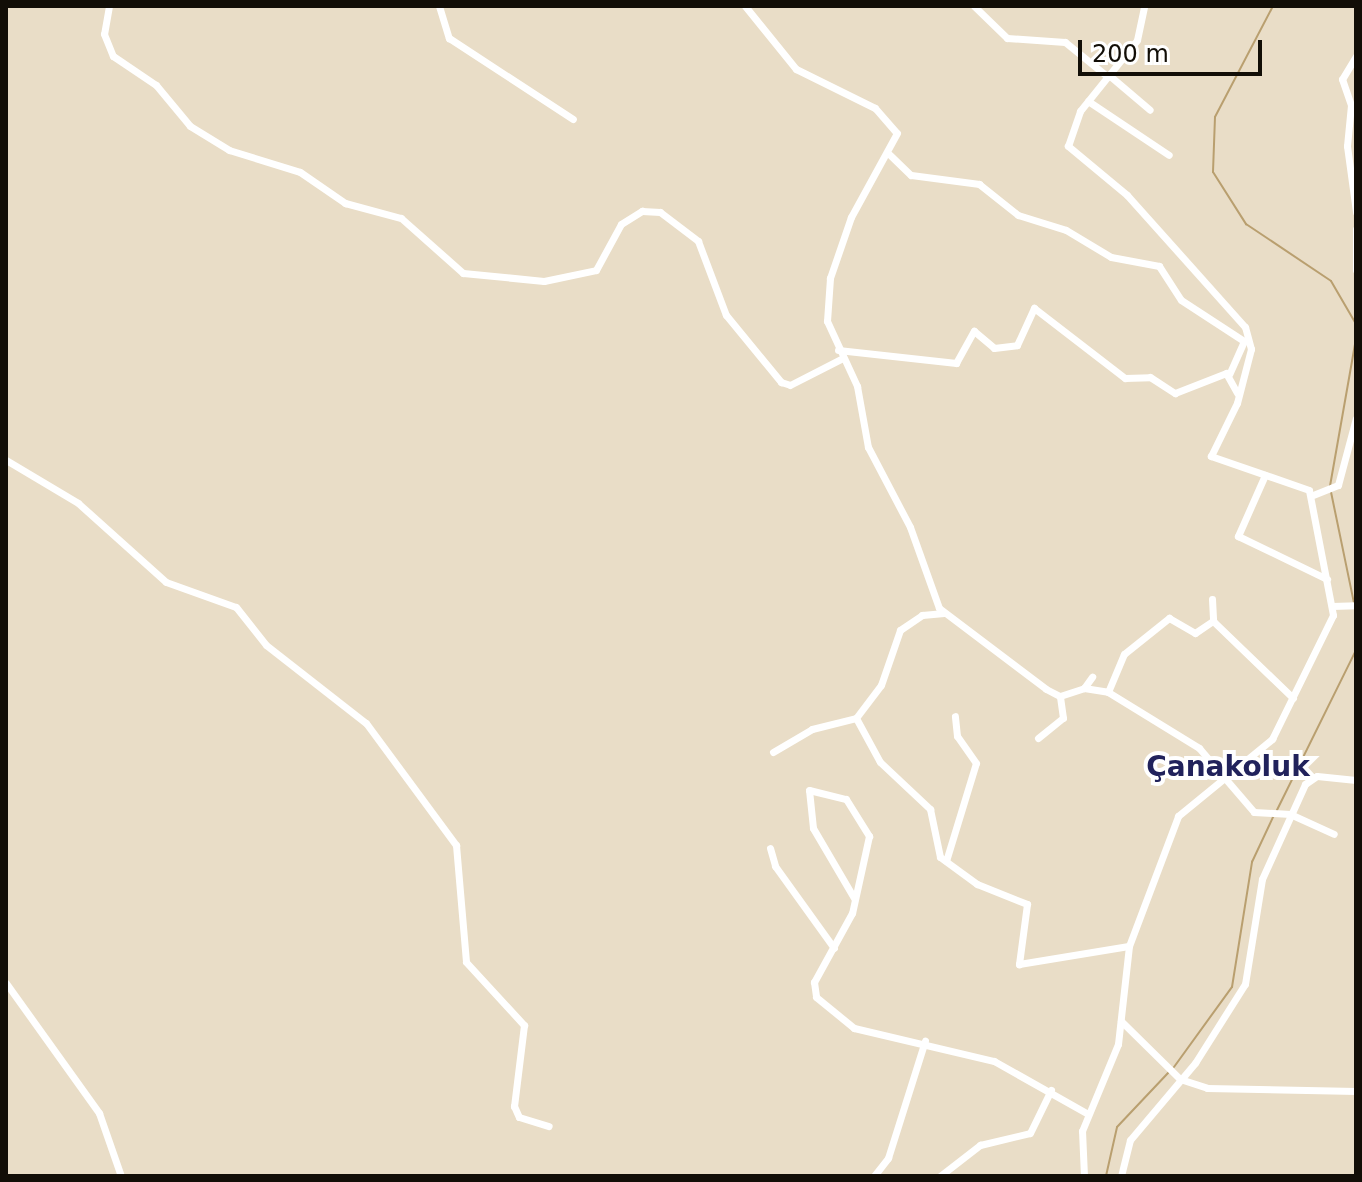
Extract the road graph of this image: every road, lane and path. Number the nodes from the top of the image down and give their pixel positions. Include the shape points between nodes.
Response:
1 (109, 6) edge
2 (439, 6) edge
3 (745, 6) edge
4 (974, 6) edge
5 (1144, 6) edge
6 (1356, 56) edge
7 (1109, 76) junction
8 (1088, 101) junction
9 (1150, 110) dead end
10 (573, 119) dead end
11 (890, 155) junction
12 (1169, 155) dead end
13 (1356, 212) edge
14 (1356, 229) edge
15 (1356, 270) edge
16 (838, 350) junction
17 (843, 358) junction
18 (1229, 374) junction
19 (1238, 397) junction
20 (1356, 418) edge
21 (6, 460) edge
22 (1265, 475) junction
23 (1313, 495) junction
24 (1327, 579) junction
25 (1212, 599) dead end
26 (1352, 605) edge
27 (1332, 606) junction
28 (944, 613) junction
29 (1213, 621) junction
30 (1092, 677) dead end
31 (1084, 688) junction
32 (1108, 692) junction
33 (1060, 696) junction
34 (1293, 698) junction
35 (955, 716) dead end
36 (856, 718) junction
37 (1038, 738) dead end
38 (773, 752) dead end
39 (1229, 777) junction
40 (1356, 780) edge
41 (1290, 814) junction
42 (1334, 834) dead end
43 (770, 848) dead end
44 (946, 861) junction
45 (854, 898) junction
46 (1129, 946) junction
47 (834, 948) junction
48 (6, 983) edge
49 (1121, 1021) junction
50 (925, 1041) junction
51 (1180, 1079) junction
52 (1051, 1090) junction
53 (1356, 1091) edge
54 (1088, 1114) junction
55 (549, 1126) dead end
56 (121, 1176) edge
57 (874, 1176) edge
58 (940, 1176) edge
59 (1084, 1176) edge
60 (1121, 1176) edge

1 - 17 street via 104,34 113,56 156,85 190,126 229,150 300,172 345,203 401,218 463,273 544,281 596,270 621,224 642,211 660,212 698,241 720,305 781,382 790,385
2 - 10 street via 449,38
3 - 11 street via 796,69 885,115 897,133
4 - 7 street via 1002,33 1065,42
5 - 7 street via 1137,40
6 - 13 street via 1342,79 1351,105 1347,146
7 - 8 street
7 - 9 street
8 - 12 street
8 - 19 street via 1068,146 1137,206 1192,276 1245,327 1251,349
11 - 16 street via 851,217 830,278 827,321
11 - 18 street via 911,175 934,184 979,184 1018,215 1066,230 1111,257 1159,266 1184,302 1244,341
14 - 15 street
16 - 17 street
16 - 18 street via 956,363 974,331 994,348 1017,345 1034,308 1125,378 1150,377 1175,393
17 - 28 street via 857,386 868,447
18 - 19 street
19 - 22 street via 1211,456
20 - 23 street via 1338,485
21 - 55 street via 78,503 166,582 236,607 266,645 366,723 456,845 466,962 524,1025 514,1106 519,1117
22 - 23 street
22 - 24 street via 1238,536
23 - 24 street
24 - 27 street
25 - 29 street
26 - 27 street
27 - 34 street via 1329,628
28 - 33 street
28 - 36 street via 922,615 900,630 881,685
29 - 32 street via 1195,633 1169,618 1147,632 1124,654
29 - 34 street
30 - 31 street
31 - 32 street
31 - 33 street
32 - 39 street via 1199,748
33 - 37 street via 1063,718
34 - 39 street via 1260,755
35 - 44 street via 957,736 976,763
36 - 38 street via 812,729
36 - 44 street via 880,762 930,809
39 - 41 street via 1254,812
39 - 46 street via 1178,816
40 - 41 street via 1317,776
41 - 42 street
41 - 51 street via 1262,879 1249,976
43 - 47 street via 775,866
44 - 46 street via 977,884 1027,904 1019,964
45 - 45 street via 869,836 861,815 846,799 809,790 813,828
45 - 47 street
46 - 49 street
47 - 50 street via 814,982 816,997 854,1028
48 - 56 street via 99,1113
49 - 51 street
49 - 54 street via 1111,1072
50 - 52 street via 1010,1067
50 - 57 street via 888,1158
51 - 53 street via 1207,1088
51 - 60 street via 1130,1140
52 - 54 street
52 - 58 street via 1030,1133 980,1145
54 - 59 street

